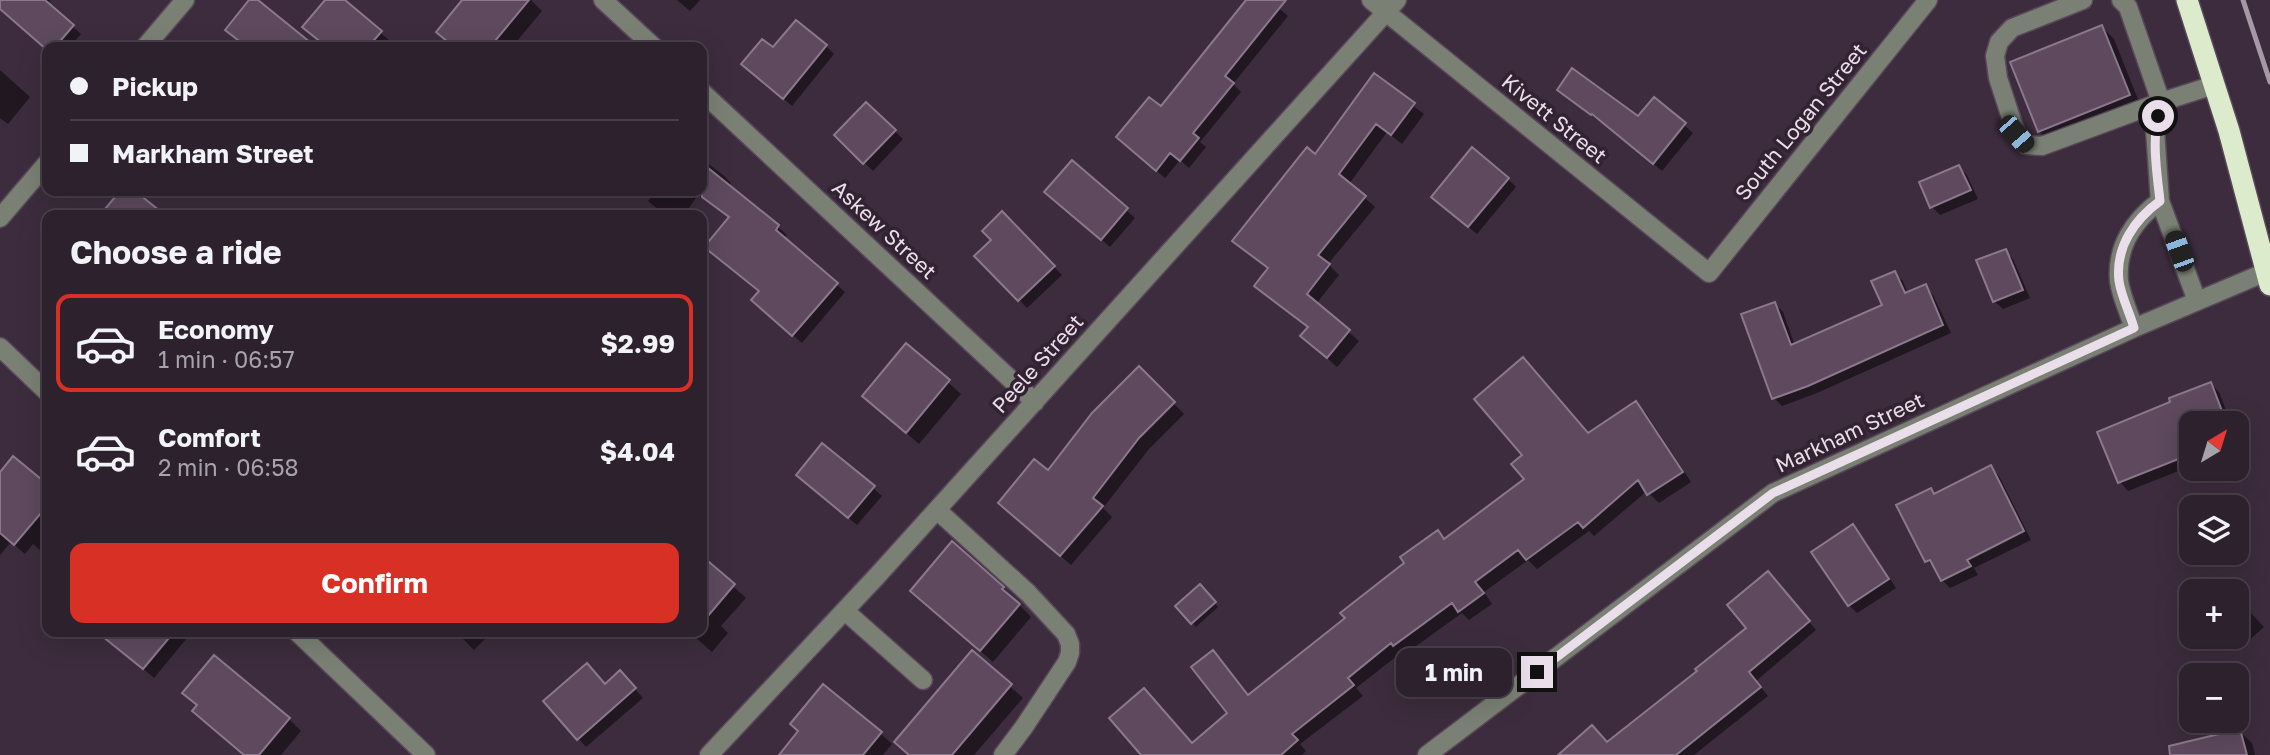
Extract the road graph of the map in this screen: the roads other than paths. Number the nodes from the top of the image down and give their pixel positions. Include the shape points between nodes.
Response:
1 (185, 0) edge
2 (603, 0) edge
3 (1371, 0) edge
4 (1928, 0) edge
5 (2083, 0) edge
6 (2121, 0) edge
7 (2186, 0) edge
8 (1392, 6) edge
9 (149, 42) edge
10 (649, 42) edge
11 (2214, 85) junction
12 (707, 97) edge
13 (2161, 102) junction
14 (42, 169) edge
15 (2160, 201) junction
16 (0, 218) edge
17 (1709, 273) joint
18 (2268, 279) edge
19 (2197, 301) junction
20 (2134, 328) junction
21 (0, 347) edge
22 (42, 387) edge
23 (1035, 402) junction
24 (937, 510) junction
25 (845, 611) junction
26 (302, 637) edge
27 (923, 680) dead end
28 (426, 755) edge
29 (709, 755) edge
30 (1003, 755) edge
31 (1427, 755) edge

1 - 9 street
2 - 10 street
3 - 8 street, Kivett Street
4 - 17 street, South Logan Street
5 - 13 street via 2012,27 1999,42 1995,56 1998,78 2016,134 2026,145 2042,146
6 - 13 street via 2128,7
7 - 11 highway
8 - 17 street, Kivett Street
8 - 23 street, Peele Street
11 - 13 street
11 - 18 highway
12 - 23 street, Askew Street
13 - 15 street via 2155,130
14 - 16 street
15 - 19 street
15 - 20 street via 2133,225 2121,256 2119,281
18 - 19 street, Markham Street
19 - 20 street, Markham Street
20 - 31 street, Markham Street via 1773,493
21 - 22 street
23 - 24 street, Peele Street
24 - 25 street, Peele Street
24 - 30 street via 1028,593 1070,644 1066,662
25 - 27 street
25 - 29 street, Peele Street
26 - 28 street

